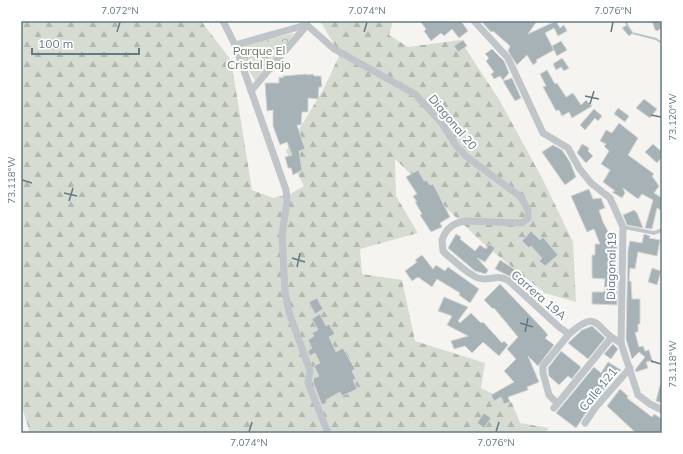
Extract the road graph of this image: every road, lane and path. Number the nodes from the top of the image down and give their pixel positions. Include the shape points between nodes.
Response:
1 (223, 21) edge
2 (474, 21) edge
3 (306, 23) edge
4 (235, 45) junction
5 (252, 91) junction
6 (623, 227) junction
7 (662, 230) edge
8 (442, 245) joint
9 (569, 334) junction
10 (611, 338) junction
11 (621, 343) junction
12 (630, 368) junction
13 (662, 410) edge
14 (585, 423) dead end
15 (328, 433) edge

1 - 4 street
2 - 6 street, Diagonal 19 via 508,58 543,133 568,148 591,183 610,198
3 - 4 street
3 - 5 street
3 - 8 street, Diagonal 20 via 334,49 415,94 442,122 457,147 515,191 528,210 528,218 522,223 460,222 447,230
4 - 5 street
5 - 15 street via 286,190 282,235 285,292 289,312 310,371 308,383
6 - 7 lane via 654,233
6 - 11 street, Diagonal 19
8 - 9 street, Carrera 19A via 447,255 479,278 499,276 509,280
9 - 10 street, Carrera 19A via 590,320 598,323
9 - 10 street via 543,366 549,395 556,405
10 - 11 street, Carrera 19A
11 - 12 street, Diagonal 19
12 - 13 street, Diagonal 19 via 638,395
12 - 14 street, Calle 121

